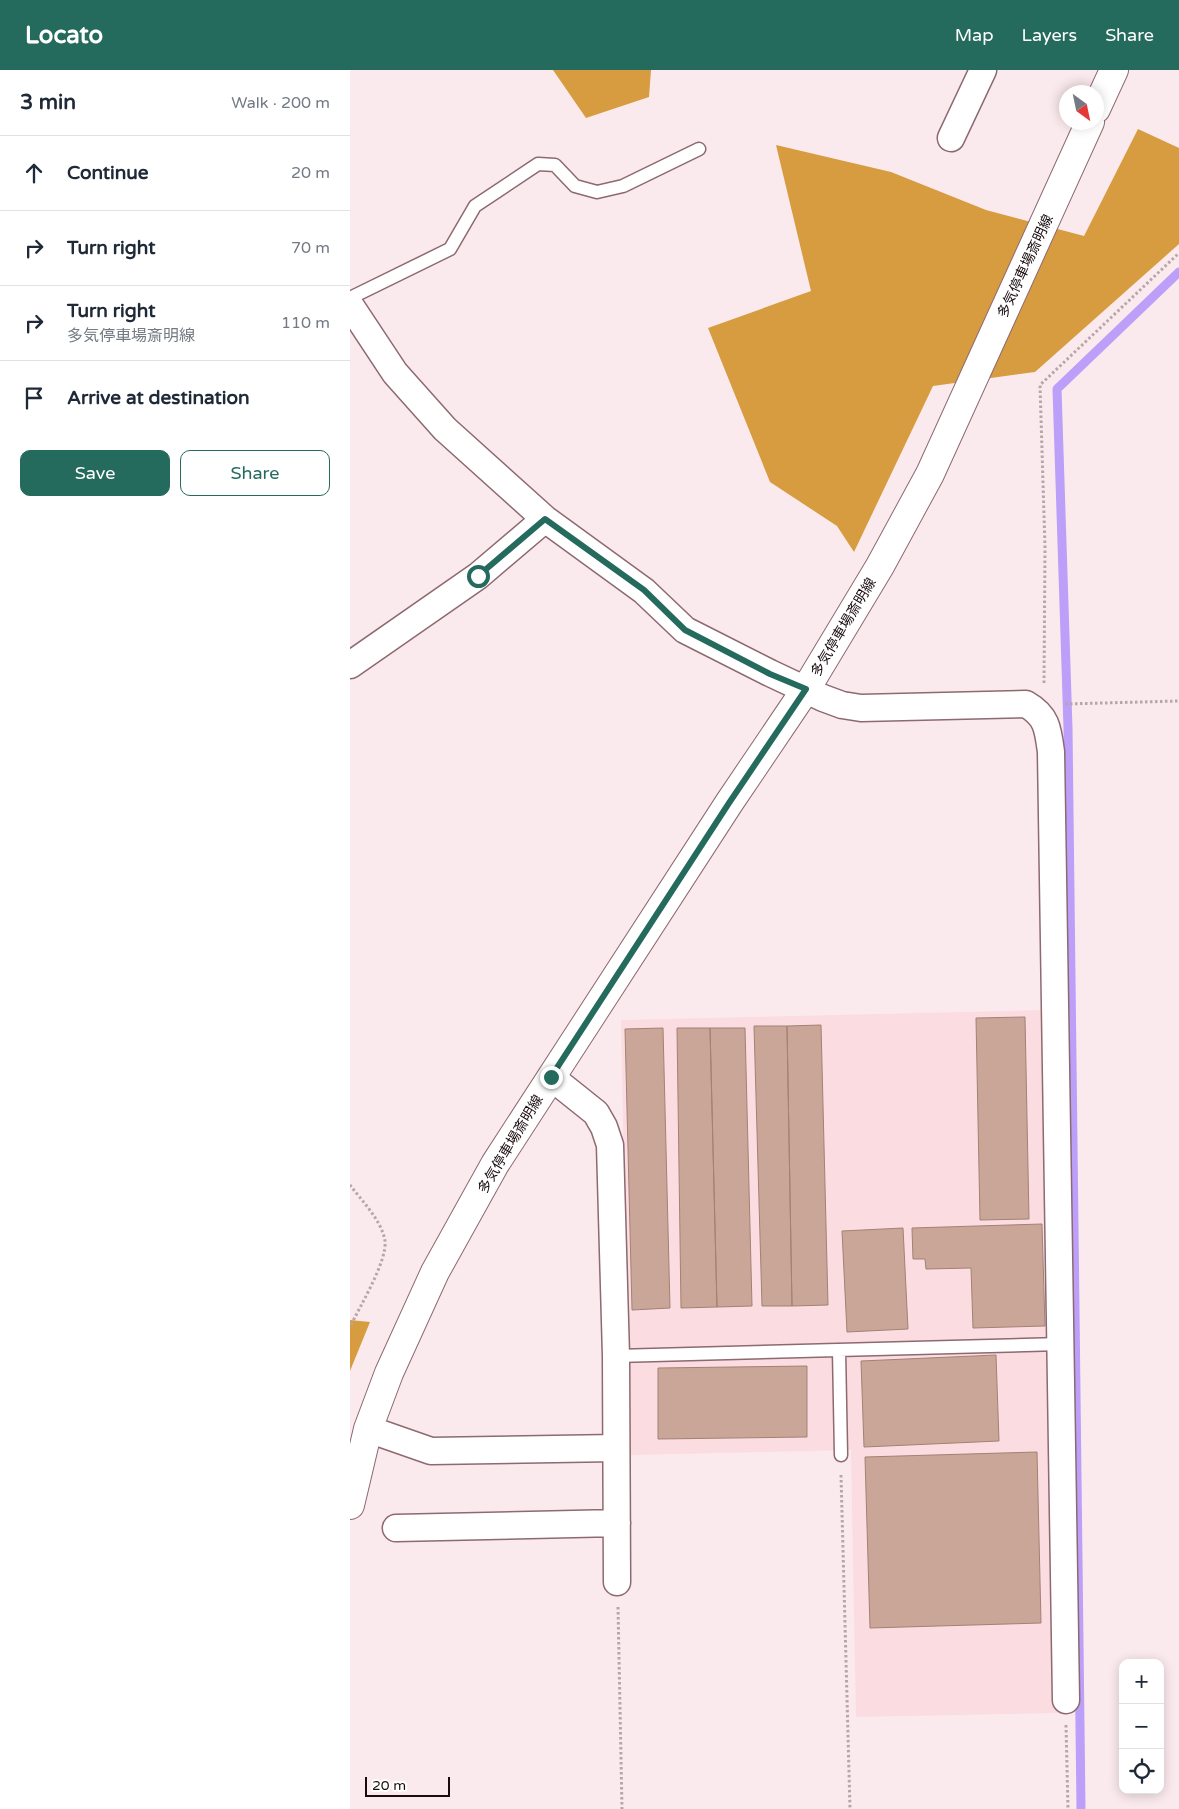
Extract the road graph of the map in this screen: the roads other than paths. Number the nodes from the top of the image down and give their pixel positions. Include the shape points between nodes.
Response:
1 (983, 70) edge
2 (1114, 70) edge
3 (1104, 92) edge
4 (1086, 130) edge
5 (951, 138) dead end
6 (699, 149) dead end
7 (350, 298) edge
8 (350, 305) edge
9 (545, 519) junction
10 (350, 665) edge
11 (806, 689) junction
12 (551, 1077) junction
13 (1061, 1344) junction
14 (839, 1350) junction
15 (616, 1356) junction
16 (368, 1429) junction
17 (616, 1448) junction
18 (841, 1455) road end
19 (350, 1505) edge
20 (617, 1524) junction
21 (396, 1528) dead end
22 (617, 1582) road end
23 (1066, 1700) road end

1 - 5 street
2 - 3 main road
4 - 11 main road, 多気停車場斎明線 via 930,474 880,566
6 - 7 lane via 623,186 597,192 574,186 555,165 538,164 475,206 450,250
8 - 9 street via 395,372 445,429
9 - 10 street via 478,576
9 - 11 street via 644,590 685,630
11 - 12 main road, 多気停車場斎明線
11 - 13 street via 842,705 861,708 1026,704 1042,716 1046,726 1051,752
12 - 15 street via 596,1113 610,1145
12 - 16 main road, 多気停車場斎明線 via 495,1164 436,1272 389,1373
13 - 14 lane
13 - 23 street
14 - 15 lane
14 - 18 lane
15 - 17 street
16 - 17 street via 431,1451
16 - 19 main road, 多気停車場斎明線
17 - 20 street
20 - 21 street
20 - 22 street

